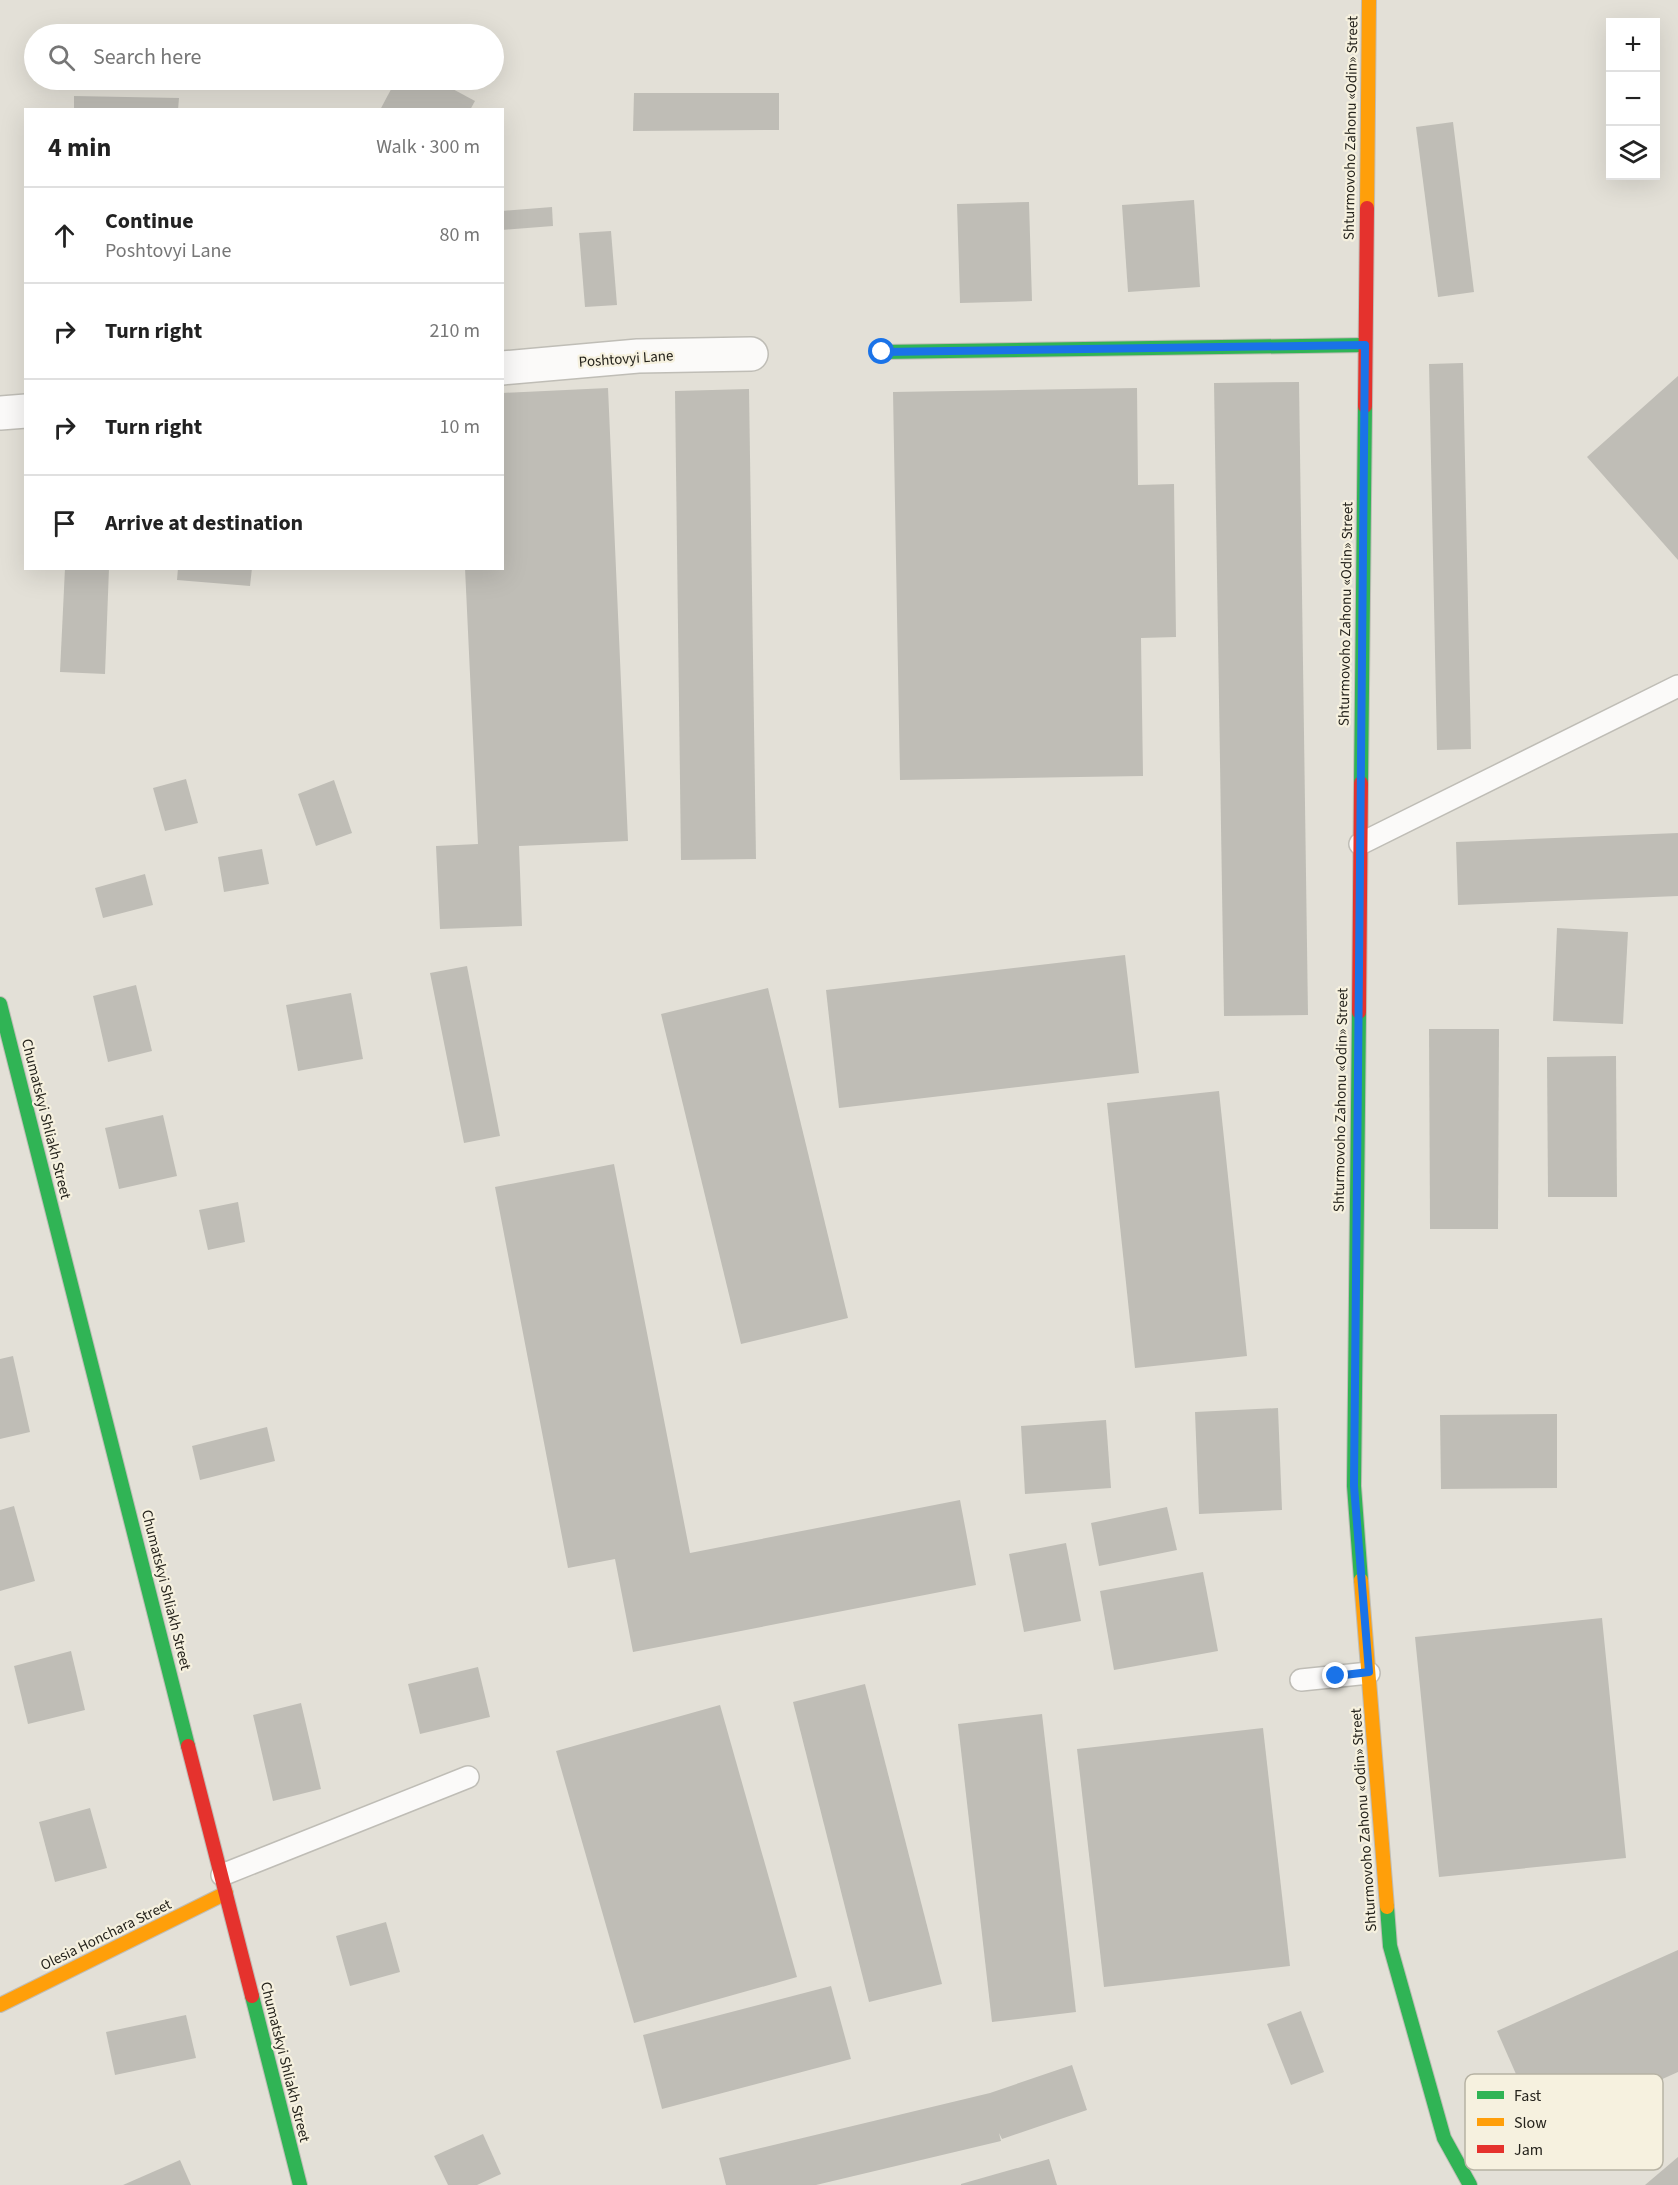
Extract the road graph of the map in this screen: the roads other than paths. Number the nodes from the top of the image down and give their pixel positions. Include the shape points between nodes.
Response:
1 (1369, 0) edge
2 (1365, 345) junction
3 (882, 352) dead end
4 (750, 354) dead end
5 (504, 368) edge
6 (24, 411) edge
7 (0, 413) edge
8 (1678, 686) edge
9 (1360, 844) junction
10 (0, 1004) edge
11 (1369, 1672) junction
12 (1300, 1680) dead end
13 (468, 1777) dead end
14 (224, 1884) junction
15 (0, 2005) edge
16 (300, 2185) edge
17 (1470, 2185) edge

1 - 2 street, Shturmovoho Zahonu «Odin» Street
2 - 3 street
2 - 9 street, Shturmovoho Zahonu «Odin» Street
4 - 5 street, Poshtovyi Lane via 638,356
6 - 7 street
8 - 9 lane
9 - 11 street, Shturmovoho Zahonu «Odin» Street via 1354,1486
10 - 14 street, Chumatskyi Shliakh Street
11 - 12 lane
11 - 17 street, Shturmovoho Zahonu «Odin» Street via 1390,1946 1444,2138
13 - 14 lane
14 - 15 street, Olesia Honchara Street
14 - 16 street, Chumatskyi Shliakh Street

